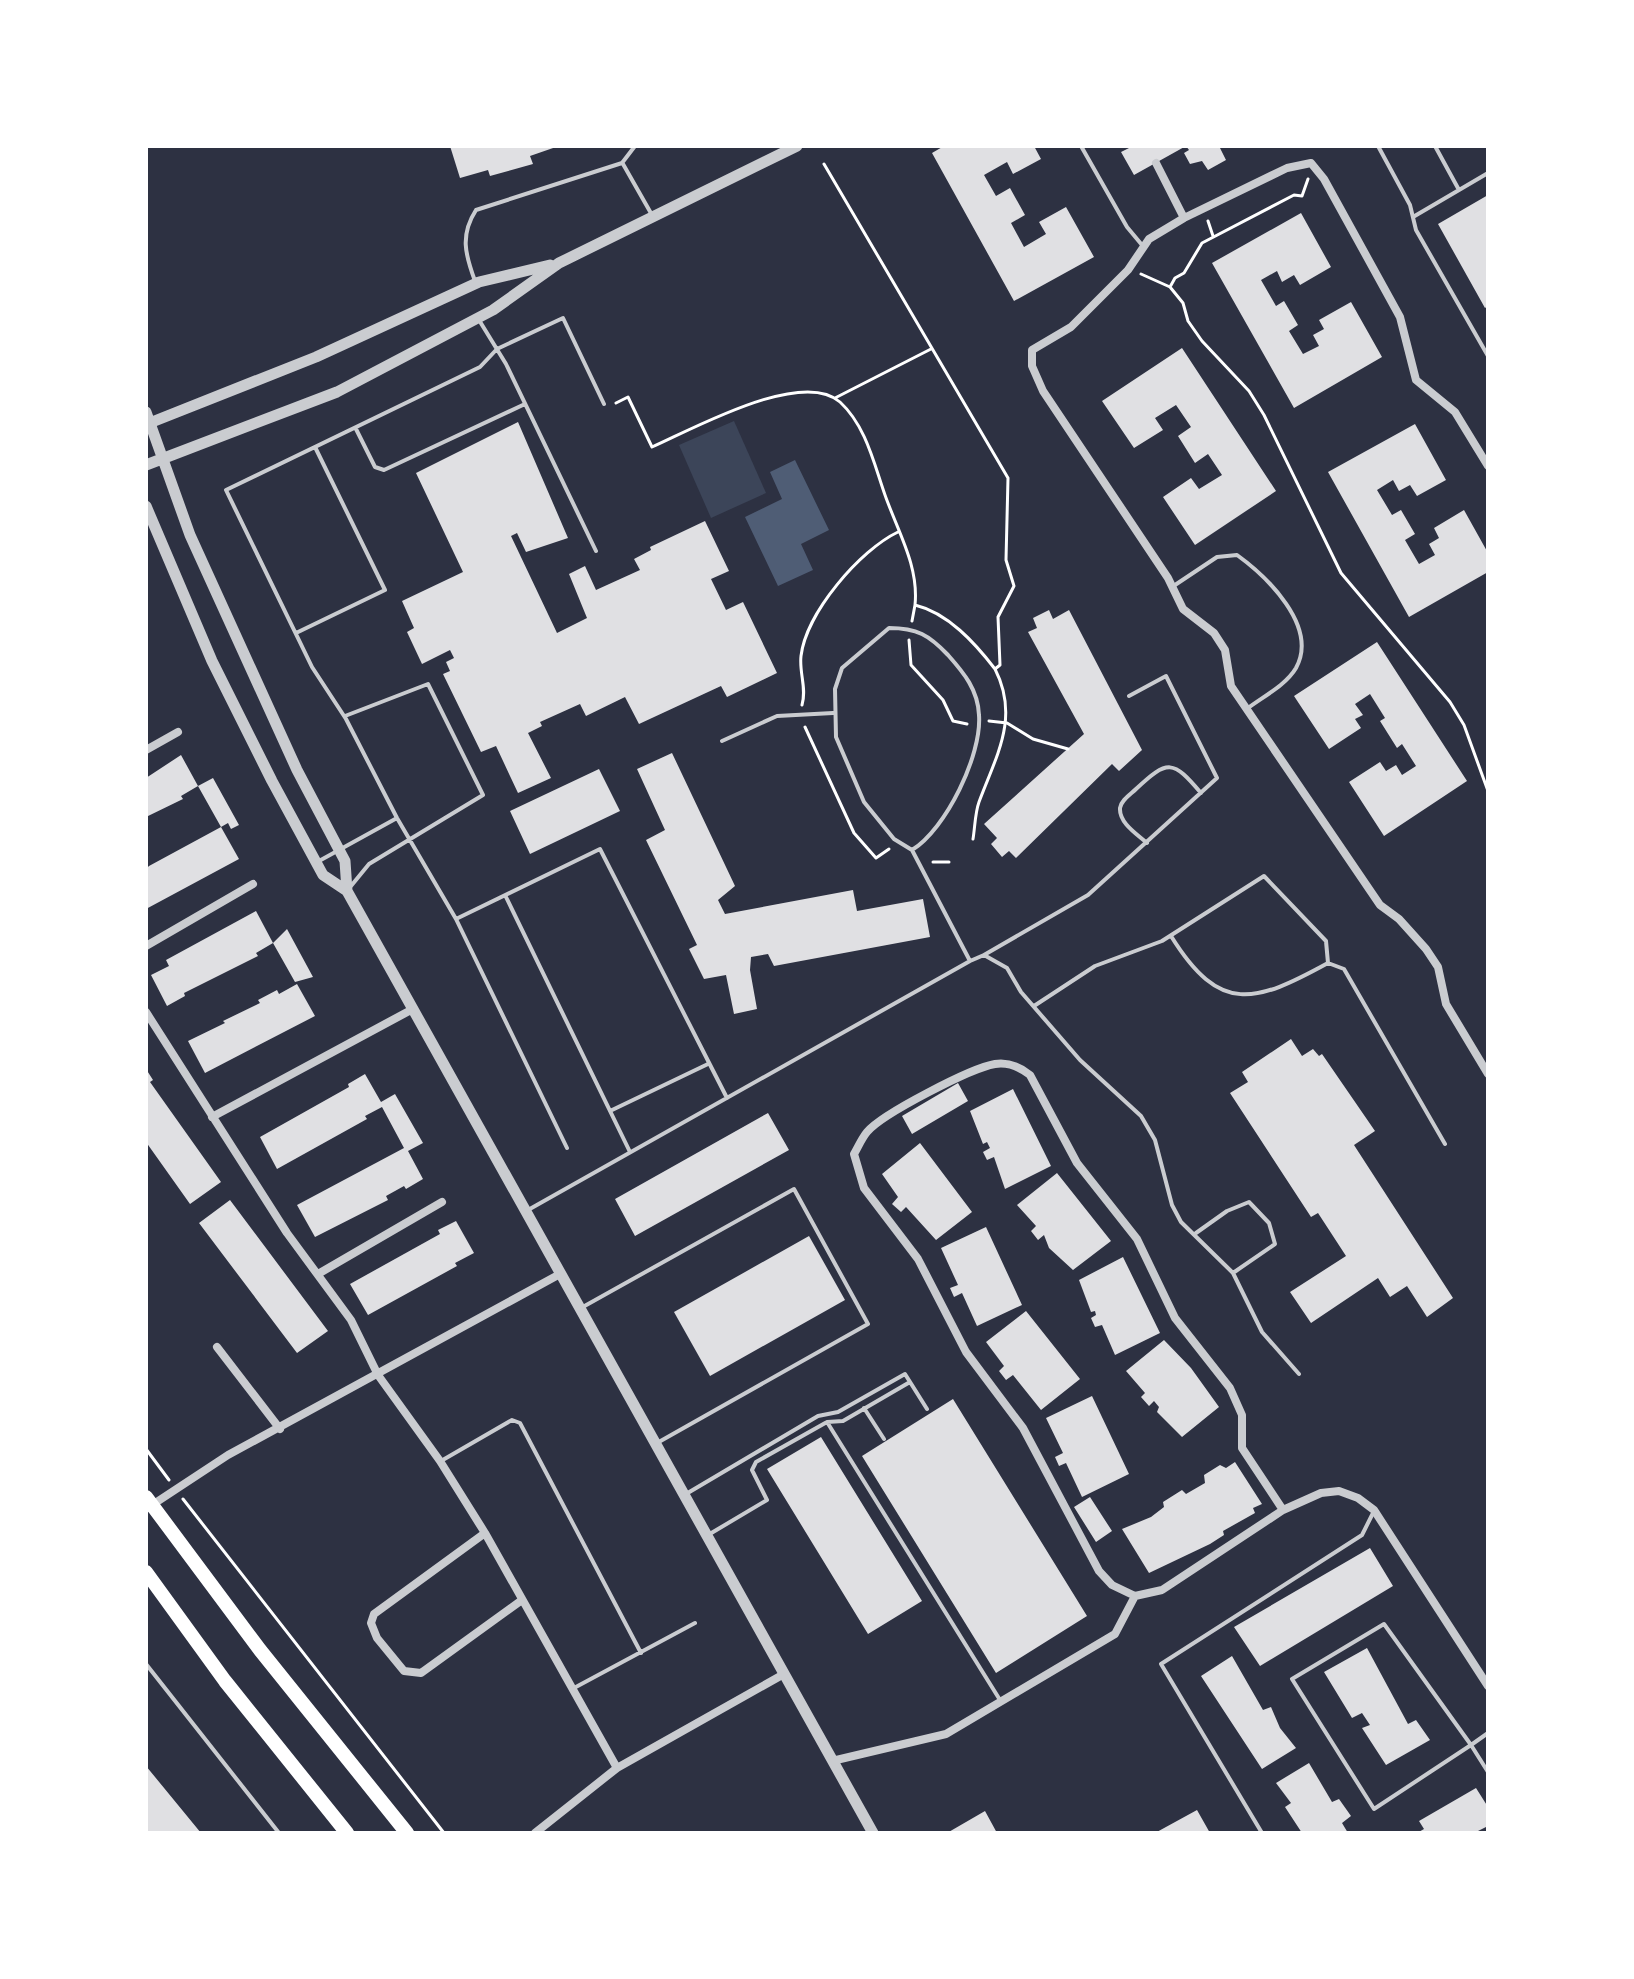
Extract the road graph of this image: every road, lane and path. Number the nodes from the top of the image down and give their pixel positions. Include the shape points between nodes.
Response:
1 (635, 146) edge
2 (797, 146) edge
3 (1081, 146) edge
4 (1378, 146) edge
5 (1435, 146) edge
6 (622, 163) junction
7 (1156, 163) dead end
8 (824, 164) dead end
9 (1488, 173) edge
10 (1308, 179) dead end
11 (1459, 190) junction
12 (654, 217) junction
13 (1413, 217) junction
14 (1184, 218) junction
15 (1208, 220) dead end
16 (1213, 236) junction
17 (1144, 247) junction
18 (559, 263) junction
19 (1128, 270) junction
20 (476, 283) junction
21 (1170, 287) junction
22 (478, 318) junction
23 (1487, 347) edge
24 (932, 348) junction
25 (497, 349) junction
26 (1488, 356) edge
27 (835, 398) junction
28 (525, 404) junction
29 (604, 404) joint
30 (147, 419) edge
31 (356, 429) junction
32 (315, 447) junction
33 (162, 459) junction
34 (146, 465) edge
35 (1488, 466) edge
36 (146, 506) edge
37 (898, 532) junction
38 (596, 551) dead end
39 (1172, 587) junction
40 (915, 605) junction
41 (912, 622) dead end
42 (296, 633) junction
43 (909, 640) dead end
44 (995, 669) junction
45 (1129, 696) dead end
46 (801, 708) dead end
47 (1247, 709) junction
48 (833, 713) junction
49 (345, 716) junction
50 (989, 721) dead end
51 (1007, 723) junction
52 (804, 724) dead end
53 (971, 724) dead end
54 (178, 732) dead end
55 (722, 741) dead end
56 (1068, 749) dead end
57 (146, 750) edge
58 (1488, 791) edge
59 (1201, 793) junction
60 (397, 818) junction
61 (973, 839) dead end
62 (409, 840) junction
63 (1147, 843) junction
64 (339, 849) junction
65 (912, 850) junction
66 (895, 854) dead end
67 (316, 862) junction
68 (927, 862) dead end
69 (949, 862) dead end
70 (253, 884) dead end
71 (347, 891) junction
72 (506, 897) junction
73 (456, 919) junction
74 (1171, 936) junction
75 (146, 946) edge
76 (984, 955) junction
77 (970, 961) junction
78 (1328, 963) junction
79 (1034, 1006) junction
80 (411, 1010) junction
81 (146, 1012) edge
82 (708, 1064) junction
83 (1488, 1074) edge
84 (727, 1098) junction
85 (610, 1111) junction
86 (212, 1117) junction
87 (1445, 1144) dead end
88 (567, 1148) dead end
89 (630, 1152) junction
90 (442, 1202) dead end
91 (524, 1212) junction
92 (1196, 1233) junction
93 (1233, 1273) junction
94 (318, 1274) junction
95 (560, 1274) junction
96 (579, 1309) junction
97 (217, 1347) dead end
98 (1299, 1374) dead end
99 (378, 1375) junction
100 (910, 1382) junction
101 (864, 1408) junction
102 (927, 1409) dead end
103 (827, 1422) junction
104 (280, 1429) junction
105 (884, 1439) dead end
106 (655, 1444) junction
107 (146, 1449) edge
108 (440, 1461) junction
109 (175, 1489) junction
110 (684, 1495) junction
111 (148, 1504) edge
112 (1283, 1510) junction
113 (1374, 1510) junction
114 (485, 1533) junction
115 (706, 1536) junction
116 (146, 1572) edge
117 (1135, 1596) junction
118 (522, 1600) junction
119 (695, 1623) dead end
120 (641, 1653) junction
121 (146, 1664) edge
122 (784, 1674) junction
123 (1488, 1686) edge
124 (572, 1689) junction
125 (1000, 1701) junction
126 (1488, 1733) edge
127 (1471, 1745) junction
128 (832, 1761) junction
129 (617, 1768) junction
130 (1488, 1772) edge
131 (279, 1833) edge
132 (347, 1833) edge
133 (407, 1833) edge
134 (444, 1833) edge
135 (535, 1833) edge
136 (873, 1833) edge
137 (1262, 1833) edge

1 - 6 lane
2 - 12 street
3 - 17 lane
4 - 13 lane
5 - 11 lane
6 - 12 lane
6 - 20 lane via 476,210 466,225 464,250
7 - 14 street
8 - 24 path
9 - 11 lane
10 - 16 path via 1302,196 1294,195
11 - 13 lane
12 - 18 street
13 - 23 lane
14 - 17 street
14 - 35 street via 1287,168 1311,163 1400,317 1416,380 1455,412
15 - 16 path
16 - 21 path via 1192,254
17 - 19 street
18 - 20 street
18 - 22 street
19 - 21 path
19 - 39 street via 1071,327 1032,350 1032,366 1043,391
20 - 30 street via 316,357
21 - 58 path via 1202,341 1264,415 1341,573 1421,665 1464,725
22 - 25 lane
22 - 33 street via 337,392
23 - 26 lane
24 - 27 path
24 - 44 path via 1010,486 1006,560 1014,586 998,617 1001,659
25 - 28 lane
25 - 29 lane via 563,318
25 - 31 lane via 480,367
27 - 29 path via 812,390 781,396 652,447 628,397 606,408
27 - 37 path via 865,439
28 - 31 lane via 384,470 375,467
28 - 38 lane
30 - 33 street
31 - 32 lane
32 - 42 lane via 385,590
32 - 42 lane via 226,490
33 - 34 street
33 - 64 street via 234,634
36 - 67 street via 212,661
37 - 40 path via 915,570
37 - 46 path via 867,550 816,620 801,654
39 - 47 street via 1183,609 1214,633 1225,650 1231,686
39 - 47 lane via 1217,557 1237,555 1288,603 1299,636 1299,660 1287,680
40 - 41 path
40 - 44 path via 938,613
42 - 49 lane
43 - 53 path via 911,665 943,700 953,721
44 - 51 path
45 - 59 lane via 1166,676 1217,778
47 - 83 street via 1380,905 1399,919 1438,967 1446,1004
48 - 55 lane via 777,716
48 - 65 lane via 836,737 864,802 894,839
48 - 65 lane via 842,668 889,628 911,628 930,636 973,687 980,715 972,755 945,819
49 - 60 lane
49 - 62 lane via 428,684 483,795
50 - 51 path
51 - 56 path via 1033,739
51 - 61 path via 978,805
52 - 66 path via 854,833 876,858 888,848
54 - 57 street
59 - 63 lane
59 - 63 lane via 1182,770 1158,768 1120,809 1124,822
60 - 62 lane
60 - 64 lane
62 - 71 lane via 369,864
62 - 73 lane
63 - 76 lane via 1088,895
64 - 67 lane
64 - 71 street
65 - 77 lane
67 - 71 street via 323,875
68 - 69 path
70 - 75 street
71 - 80 street
72 - 73 lane
72 - 82 lane via 600,849
72 - 85 lane
73 - 88 lane
74 - 78 lane via 1186,960 1216,989 1254,996 1279,990
74 - 78 lane via 1264,876 1326,941
74 - 79 lane via 1095,966
76 - 77 lane
76 - 79 lane via 1007,968
77 - 84 lane
78 - 87 lane via 1344,969
79 - 92 lane via 1080,1060 1141,1116 1155,1140 1172,1205 1181,1222
80 - 86 street
80 - 91 street
81 - 86 street
82 - 84 lane
82 - 85 lane
84 - 89 lane
85 - 89 lane
86 - 94 street
89 - 91 lane
90 - 94 street
91 - 95 street
92 - 93 lane
92 - 93 lane via 1249,1202 1269,1223 1275,1244
93 - 98 lane via 1262,1332
94 - 99 street via 351,1320
95 - 96 street
95 - 99 street
96 - 106 street
96 - 106 lane via 794,1189 868,1324
97 - 104 street
99 - 104 street
99 - 108 street
100 - 101 lane
100 - 102 lane
100 - 110 lane via 905,1374 838,1412 818,1416
101 - 103 lane via 843,1421
101 - 105 lane
103 - 115 lane via 756,1462 752,1470 767,1500
103 - 125 lane
104 - 109 street
106 - 110 street
107 - 109 path
108 - 114 street
108 - 120 lane via 512,1420 520,1423
109 - 111 street
109 - 134 path
110 - 115 street
111 - 133 main road
112 - 113 street via 1339,1491
112 - 117 street via 1162,1590
112 - 117 street via 1242,1448 1242,1415 1230,1388 1175,1318 1137,1239 1077,1163 1030,1075 996,1064 900,1110 869,1130 854,1154 864,1188 918,1259 966,1352 1023,1428 1099,1571 1112,1585
113 - 123 street
113 - 137 lane via 1362,1535 1161,1664
114 - 118 street
114 - 118 street via 374,1614 371,1623 377,1638 404,1671 421,1673
115 - 122 street
116 - 132 main road
117 - 125 street via 1115,1634
118 - 124 street
119 - 120 lane
120 - 124 lane
121 - 131 lane
122 - 128 street
122 - 129 street
124 - 129 street
125 - 128 street via 946,1734
126 - 127 lane
127 - 127 lane via 1384,1624 1292,1679 1374,1809
127 - 130 lane
128 - 136 street
129 - 135 street

